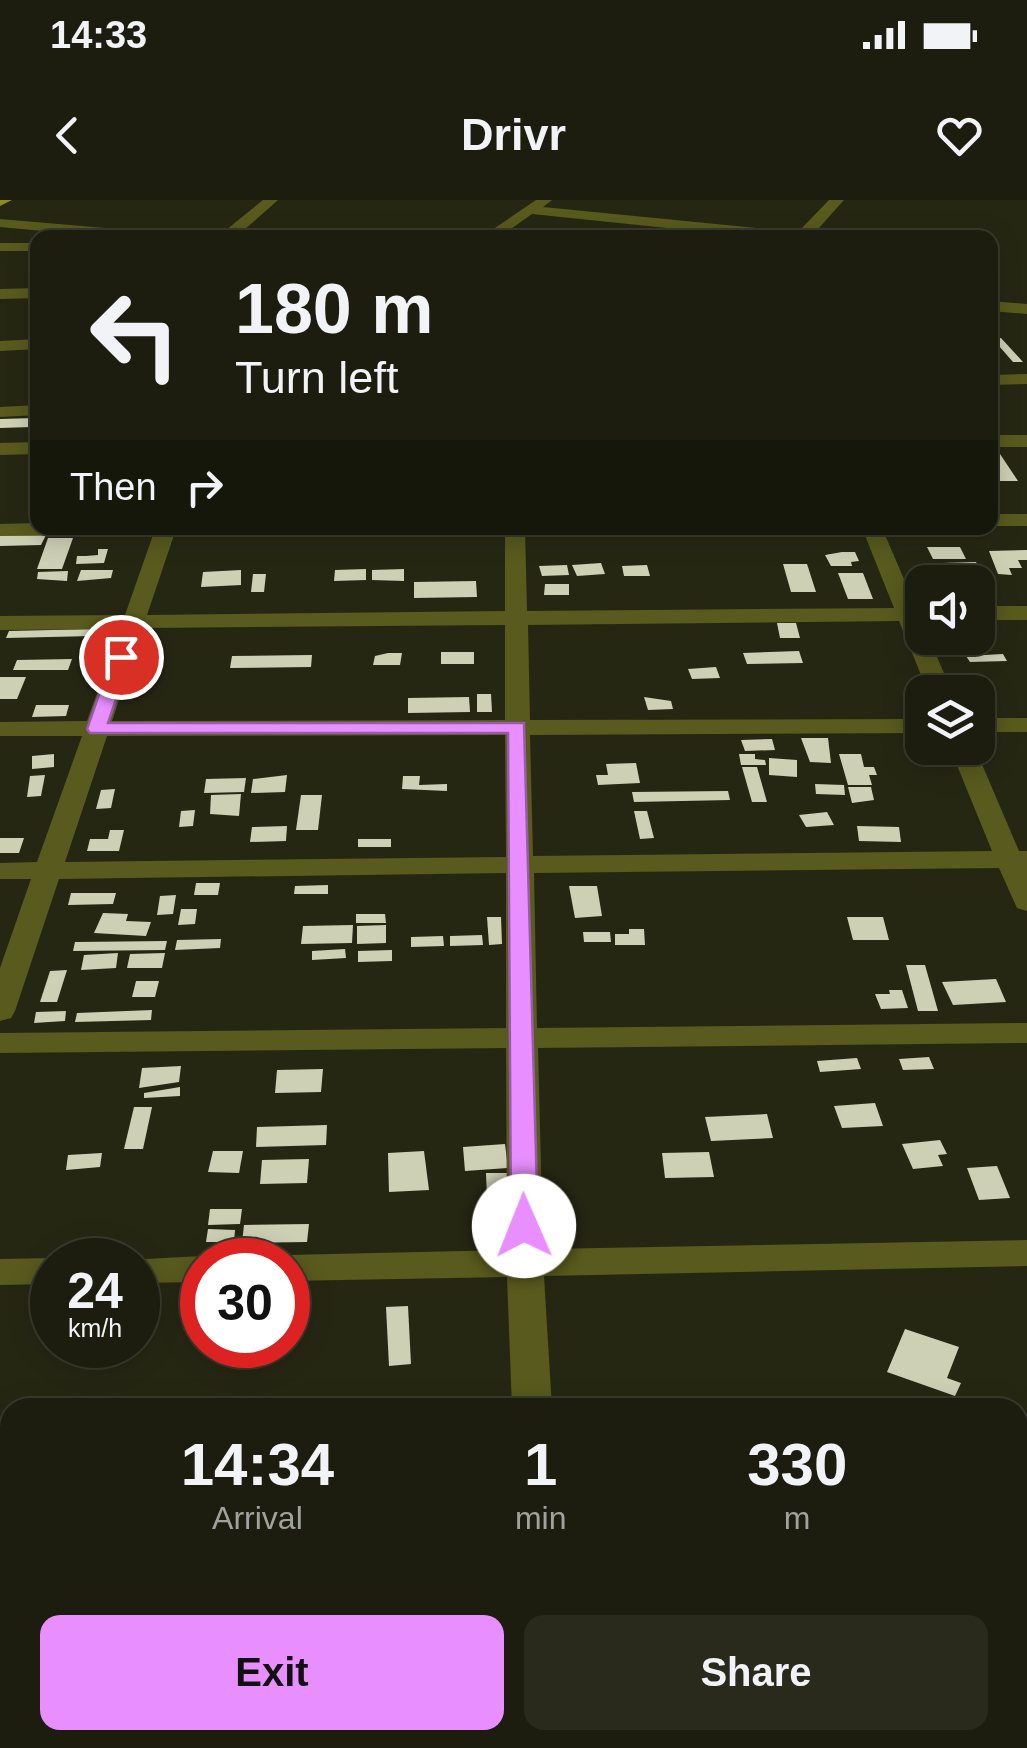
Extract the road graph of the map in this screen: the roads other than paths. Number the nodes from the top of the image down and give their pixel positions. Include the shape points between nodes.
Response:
1 (271, 200) edge
2 (545, 200) edge
3 (837, 200) edge
4 (530, 210) junction
5 (242, 221) junction
6 (0, 223) edge
7 (82, 230) edge
8 (234, 230) edge
9 (283, 230) edge
10 (499, 230) edge
11 (731, 230) edge
12 (808, 230) edge
13 (0, 247) edge
14 (30, 247) edge
15 (30, 293) edge
16 (0, 294) edge
17 (998, 307) edge
18 (1027, 309) edge
19 (1027, 317) edge
20 (998, 318) edge
21 (30, 344) edge
22 (0, 346) edge
23 (1027, 379) edge
24 (998, 380) edge
25 (30, 410) edge
26 (0, 412) edge
27 (1027, 440) edge
28 (998, 441) edge
29 (0, 448) edge
30 (30, 448) edge
31 (998, 520) edge
32 (1027, 520) edge
33 (0, 530) edge
34 (30, 530) edge
35 (164, 535) edge
36 (515, 535) edge
37 (876, 535) edge
38 (905, 594) edge
39 (995, 613) edge
40 (1027, 613) edge
41 (905, 614) edge
42 (516, 618) junction
43 (134, 621) junction
44 (0, 622) edge
45 (1027, 725) edge
46 (905, 726) edge
47 (995, 726) edge
48 (518, 727) junction
49 (0, 729) edge
50 (97, 729) junction
51 (971, 765) edge
52 (1018, 859) edge
53 (520, 865) junction
54 (0, 871) edge
55 (48, 871) junction
56 (1027, 902) edge
57 (0, 1011) edge
58 (1027, 1033) edge
59 (522, 1038) junction
60 (0, 1042) edge
61 (1027, 1253) edge
62 (525, 1264) junction
63 (310, 1268) edge
64 (30, 1271) edge
65 (0, 1272) edge
66 (532, 1398) edge

1 - 5 street
2 - 4 street
3 - 12 street
4 - 10 street
4 - 11 street
5 - 8 street
5 - 9 street
6 - 7 street
13 - 14 street
15 - 16 street
17 - 18 street
19 - 20 street
21 - 22 street
23 - 24 street
25 - 26 street
27 - 28 street
29 - 30 street
31 - 32 street
33 - 34 street
35 - 43 street
36 - 42 street
37 - 38 street
39 - 40 street
41 - 42 street
42 - 43 street
42 - 48 street
43 - 44 street
43 - 50 street
45 - 47 street
46 - 48 street
48 - 50 street
48 - 53 street
49 - 50 street
50 - 55 street
51 - 52 street
52 - 53 street
52 - 56 street
53 - 55 street
53 - 59 street
54 - 55 street
55 - 57 street
58 - 59 street
59 - 60 street
59 - 62 street
61 - 62 street
62 - 63 street
62 - 66 street
64 - 65 street

